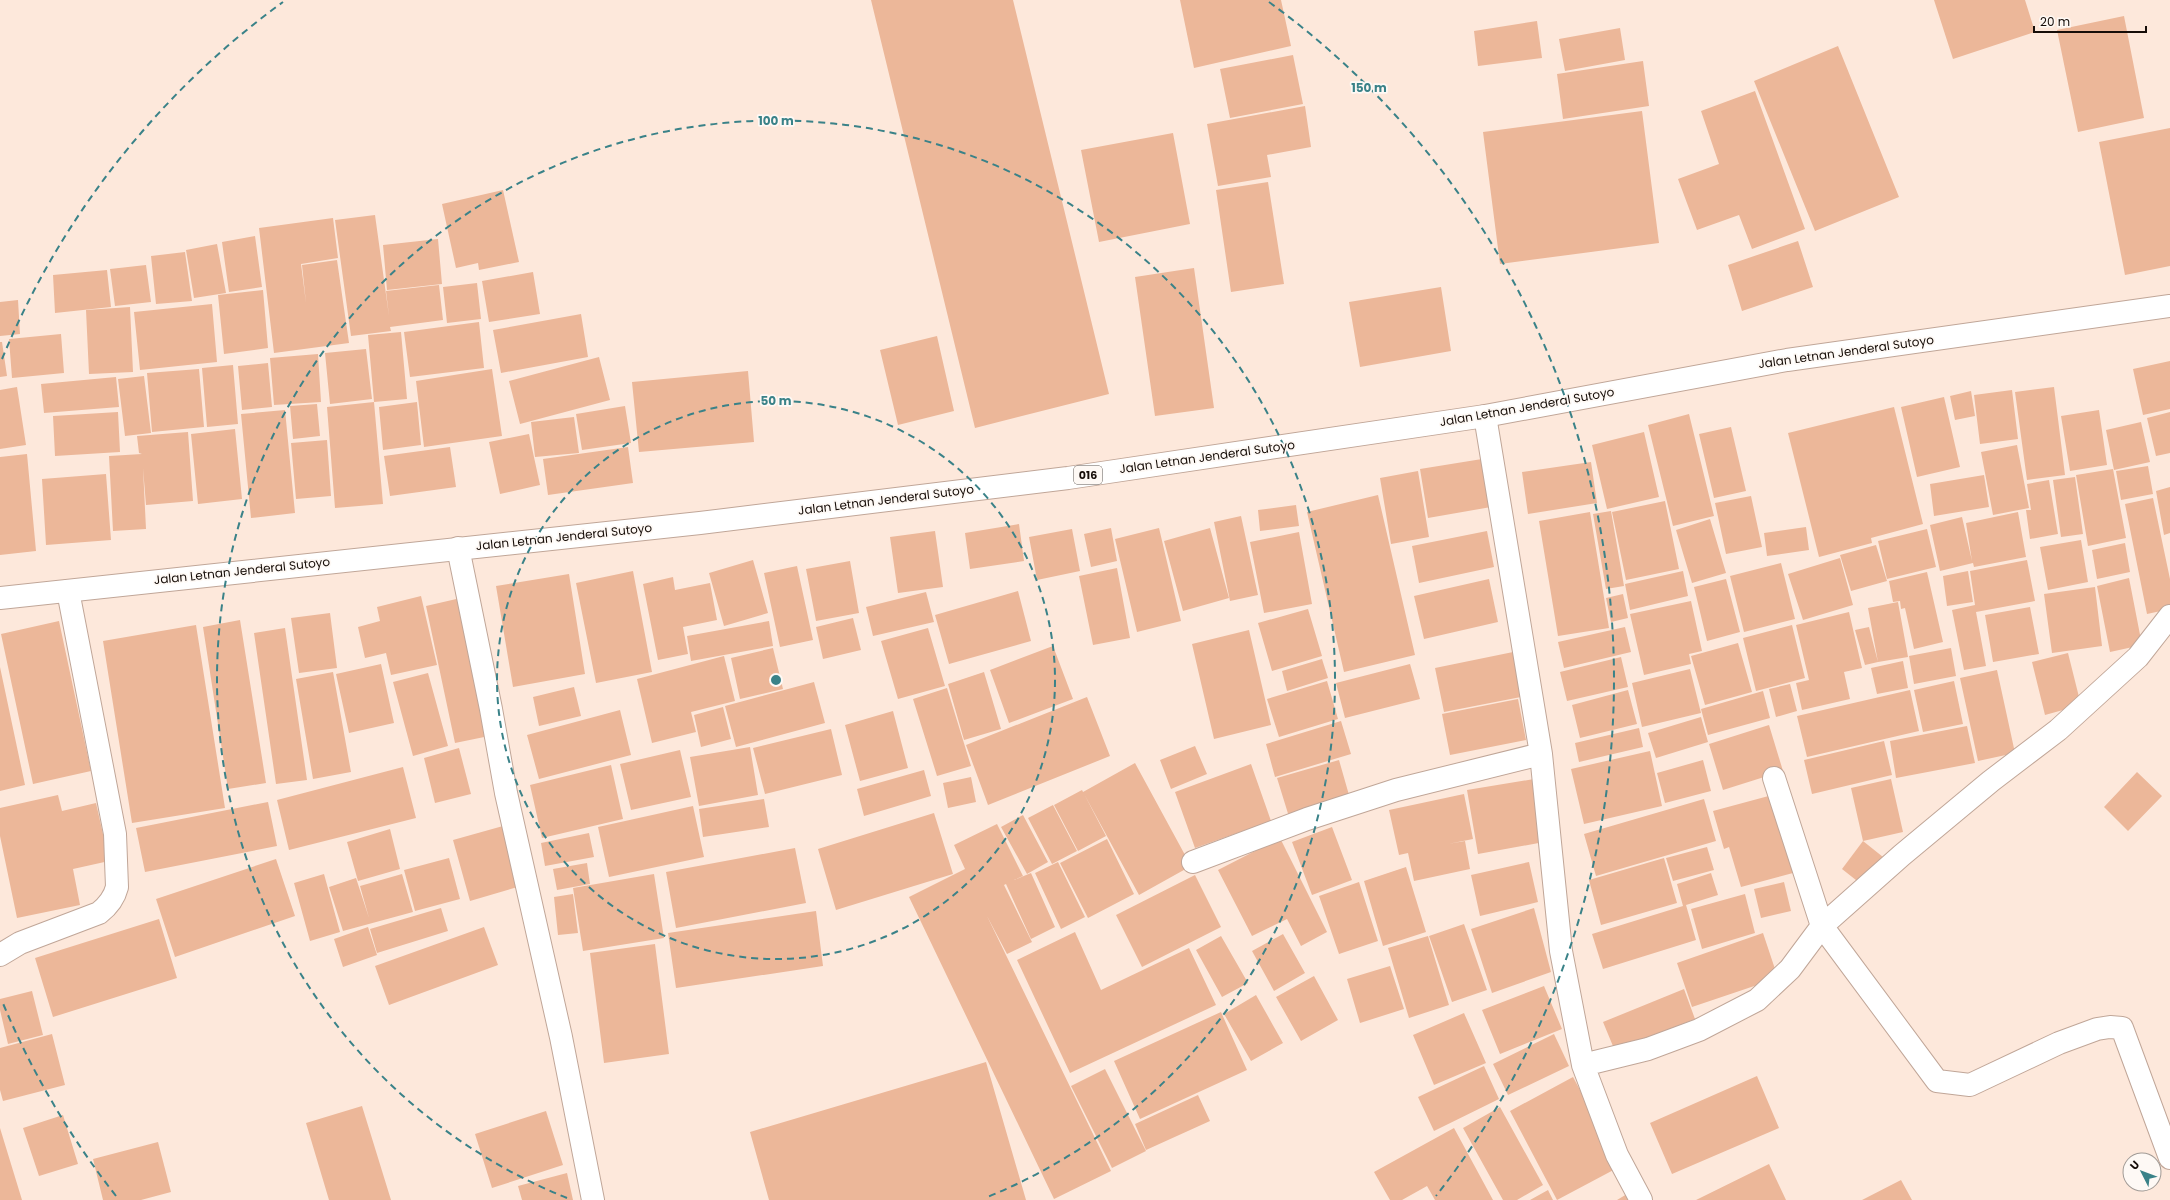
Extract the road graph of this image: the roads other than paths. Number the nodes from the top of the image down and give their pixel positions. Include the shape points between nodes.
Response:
1 (2170, 306) edge
2 (1485, 416) junction
3 (458, 548) junction
4 (68, 591) junction
5 (0, 598) edge
6 (2170, 616) edge
7 (1541, 754) junction
8 (1774, 778) dead end
9 (1193, 862) dead end
10 (1822, 926) junction
11 (0, 955) edge
12 (1583, 1065) junction
13 (2170, 1158) edge
14 (593, 1200) edge
15 (1641, 1200) edge

1 - 2 street, Jalan Letnan Jenderal Sutoyo / 016 via 1786,360
2 - 3 street, Jalan Letnan Jenderal Sutoyo / 016 via 1061,478 700,523
2 - 7 street
3 - 4 street, Jalan Letnan Jenderal Sutoyo / 016
3 - 14 street via 492,709 506,793 562,1037
4 - 5 street, Jalan Letnan Jenderal Sutoyo / 016
4 - 11 street via 114,834 115,896 99,913 20,943
6 - 10 street via 2138,657 2058,730 1944,821
7 - 9 street via 1396,790 1306,819
7 - 12 street via 1560,951
8 - 10 street
10 - 12 street via 1790,969 1757,1000 1699,1030 1648,1049
10 - 13 street via 1937,1081 1970,1085 2059,1043 2097,1029 2122,1028
12 - 15 street via 1617,1155

